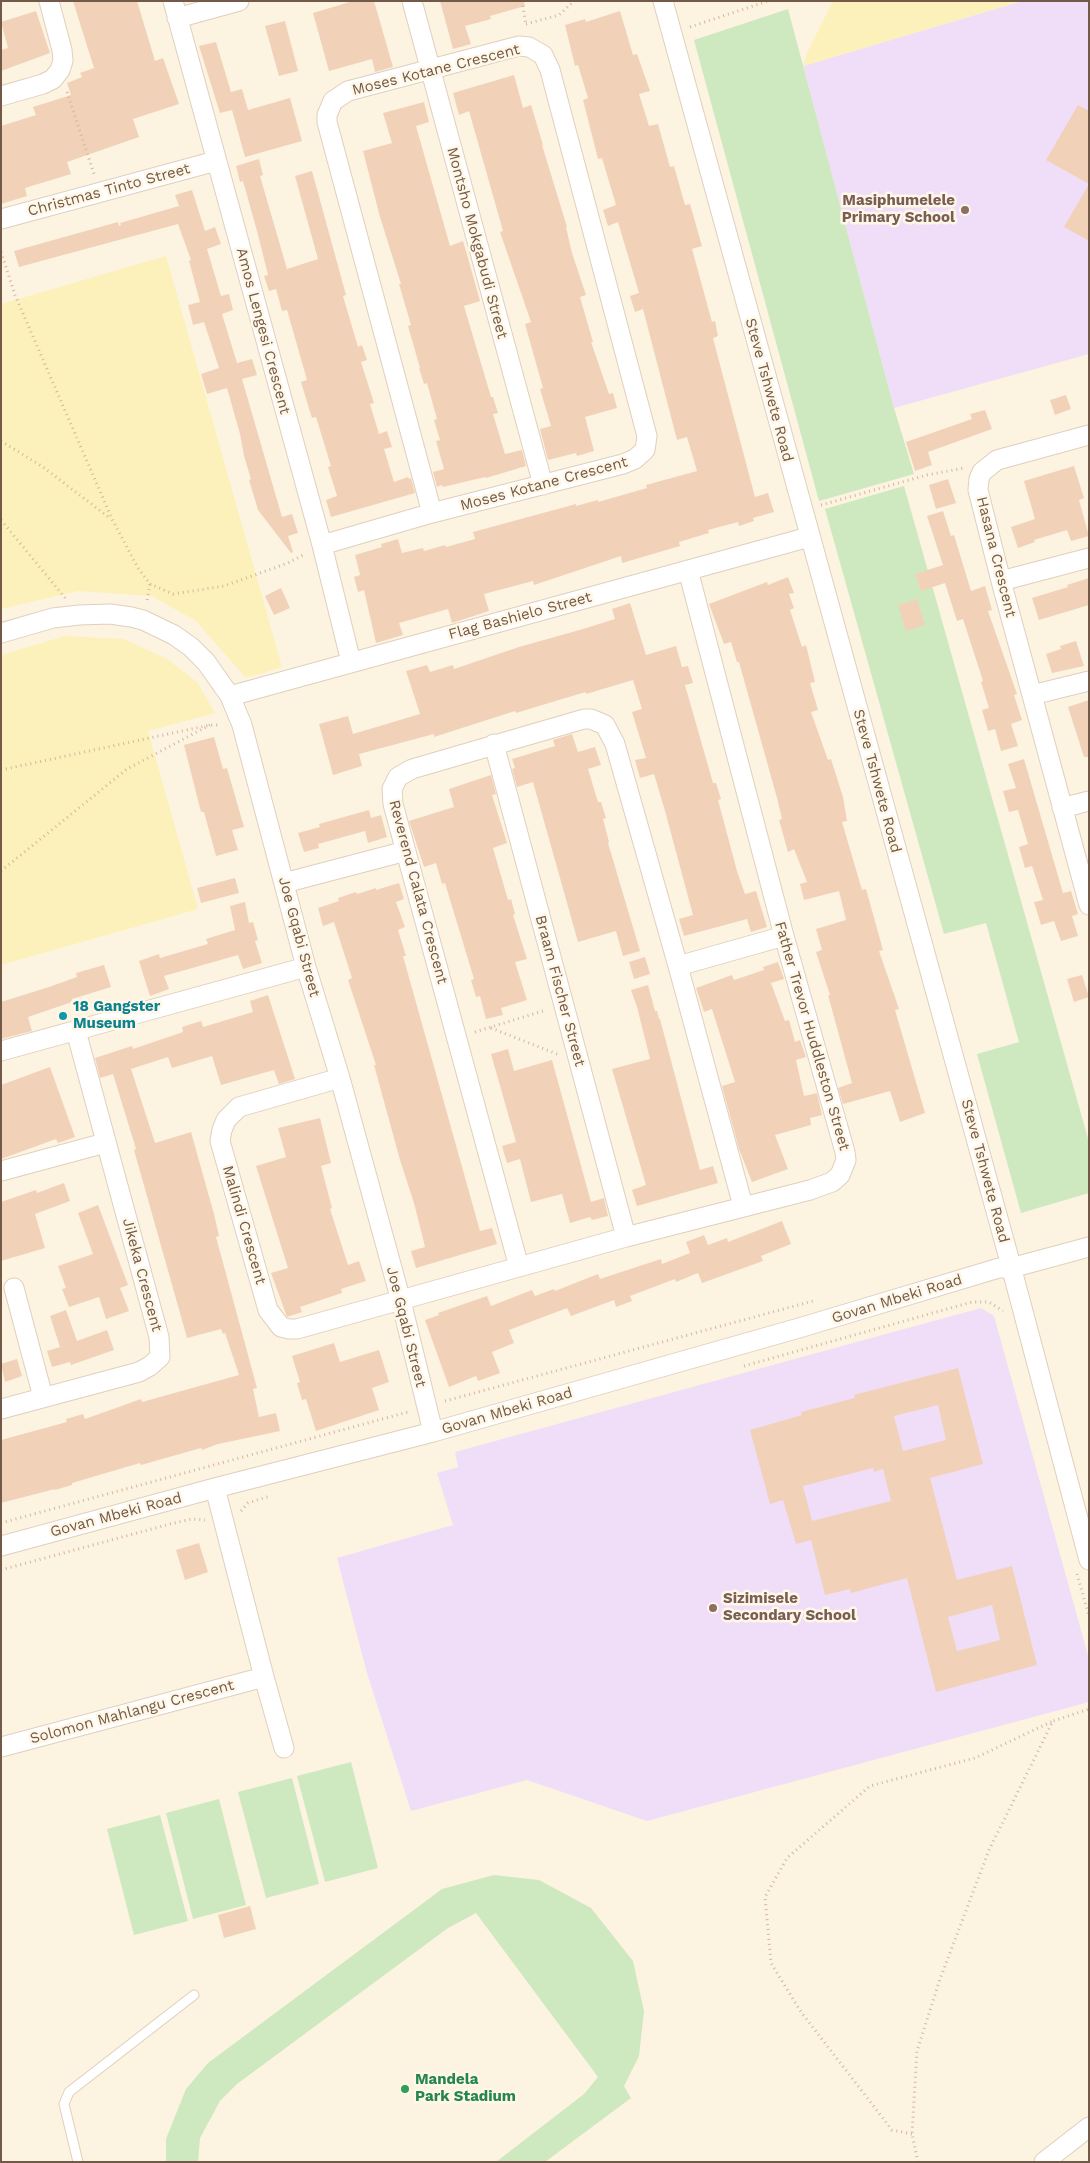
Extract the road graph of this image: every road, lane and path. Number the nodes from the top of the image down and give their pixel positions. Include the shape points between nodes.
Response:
1 (49, 1) edge
2 (239, 1) edge
3 (412, 1) edge
4 (522, 1) edge
5 (574, 1) edge
6 (663, 1) edge
7 (768, 1) edge
8 (175, 10) edge
9 (526, 24) junction
10 (671, 33) junction
11 (529, 47) junction
12 (430, 69) junction
13 (60, 70) junction
14 (1, 96) edge
15 (216, 161) junction
16 (99, 193) junction
17 (1, 219) edge
18 (1, 252) edge
19 (1089, 435) edge
20 (1, 441) edge
21 (982, 472) junction
22 (542, 485) junction
23 (802, 510) junction
24 (432, 513) junction
25 (112, 519) junction
26 (1, 520) edge
27 (809, 537) junction
28 (322, 545) junction
29 (1089, 558) edge
30 (688, 570) junction
31 (1001, 581) junction
32 (150, 584) junction
33 (78, 615) junction
34 (143, 620) junction
35 (1, 633) edge
36 (351, 662) junction
37 (1089, 681) edge
38 (1032, 695) junction
39 (230, 696) junction
40 (210, 725) junction
41 (242, 725) junction
42 (494, 744) junction
43 (1, 770) edge
44 (1089, 801) edge
45 (1062, 808) junction
46 (406, 851) junction
47 (1, 871) edge
48 (284, 883) junction
49 (1089, 905) edge
50 (784, 936) junction
51 (678, 966) junction
52 (306, 967) junction
53 (564, 1005) junction
54 (490, 1027) junction
55 (76, 1031) junction
56 (458, 1037) junction
57 (1, 1051) edge
58 (579, 1062) junction
59 (340, 1078) junction
60 (105, 1143) junction
61 (1, 1171) edge
62 (743, 1206) junction
63 (626, 1237) junction
64 (1089, 1247) edge
65 (519, 1266) junction
66 (1011, 1268) junction
67 (14, 1288) dead end
68 (818, 1300) dead end
69 (401, 1301) junction
70 (1007, 1319) dead end
71 (742, 1366) dead end
72 (43, 1397) junction
73 (426, 1407) junction
74 (1, 1409) edge
75 (433, 1432) junction
76 (215, 1488) junction
77 (272, 1495) dead end
78 (238, 1516) dead end
79 (1, 1523) edge
80 (208, 1528) dead end
81 (1, 1546) edge
82 (1089, 1560) edge
83 (1, 1570) edge
84 (264, 1677) junction
85 (1089, 1709) edge
86 (1053, 1721) junction
87 (1, 1747) edge
88 (284, 1748) dead end
89 (194, 1995) dead end
90 (1089, 2127) edge
91 (912, 2134) junction
92 (78, 2162) edge
93 (918, 2162) edge
94 (1044, 2162) edge

1 - 13 street via 62,50
2 - 8 street
3 - 12 street, Montsho Mokgabudi Street
4 - 9 path
5 - 9 path via 559,14
6 - 10 street, Steve Tshwete Road
7 - 10 path
8 - 15 street, Amos Lengesi Crescent
9 - 11 path
10 - 23 street, Steve Tshwete Road
11 - 12 street, Moses Kotane Crescent via 519,46
11 - 22 street, Moses Kotane Crescent via 543,55 550,70 647,436 645,450 636,459
12 - 22 street, Montsho Mokgabudi Street
12 - 24 street, Moses Kotane Crescent via 348,91 333,101 327,122
13 - 14 street via 43,84
13 - 16 path
15 - 16 street, Christmas Tinto Street
15 - 28 street, Amos Lengesi Crescent
16 - 17 street, Christmas Tinto Street
18 - 25 path via 15,295
19 - 21 street via 997,460
20 - 25 path via 44,467
21 - 23 path via 962,467
21 - 31 street, Hasana Crescent via 979,479 980,502
22 - 24 street, Moses Kotane Crescent
23 - 27 street, Steve Tshwete Road
24 - 28 street, Moses Kotane Crescent
25 - 32 path
26 - 33 path
27 - 30 street, Flag Bashielo Street
27 - 66 street, Steve Tshwete Road
28 - 32 path via 288,564 224,586 173,594
28 - 36 street, Amos Lengesi Crescent
29 - 31 street
30 - 36 street, Flag Bashielo Street
30 - 50 street, Father Trevor Huddleston Street
31 - 38 street, Hasana Crescent
32 - 34 path
33 - 34 street, Joe Gqabi Street via 110,614
33 - 35 street, Joe Gqabi Street via 53,618
34 - 39 street, Joe Gqabi Street via 191,647
36 - 39 street, Flag Bashielo Street
37 - 38 street
38 - 45 street, Hasana Crescent
39 - 41 street, Joe Gqabi Street
40 - 41 path
40 - 43 path
40 - 47 path via 126,769
41 - 48 street, Joe Gqabi Street
42 - 46 street, Reverend Calata Crescent via 412,769 398,778 391,796
42 - 51 street, Reverend Calata Crescent via 584,719 605,725 615,744
42 - 53 street, Braam Fischer Street
44 - 45 street
45 - 49 street, Hasana Crescent
46 - 48 street
46 - 56 street, Reverend Calata Crescent
48 - 52 street, Joe Gqabi Street
50 - 51 street
50 - 62 street, Father Trevor Huddleston Street via 846,1160 840,1175 825,1186
51 - 62 street, Reverend Calata Crescent
52 - 55 street
52 - 59 street, Joe Gqabi Street
53 - 54 path
53 - 58 street, Braam Fischer Street
54 - 56 path
54 - 58 path
55 - 57 street
55 - 60 street, Jikeka Crescent
56 - 65 street, Reverend Calata Crescent
58 - 63 street, Braam Fischer Street
59 - 69 street, Joe Gqabi Street
59 - 69 street, Malindi Crescent via 238,1107 226,1120 220,1141 268,1310 282,1327 297,1329
60 - 61 street
60 - 72 street, Jikeka Crescent via 159,1337 160,1357 139,1372
62 - 63 street, Father Trevor Huddleston Street
63 - 65 street, Father Trevor Huddleston Street
64 - 66 street, Govan Mbeki Road
65 - 69 street, Father Trevor Huddleston Street
66 - 75 street, Govan Mbeki Road via 999,1268
66 - 82 street, Steve Tshwete Road
67 - 72 street
68 - 73 path
69 - 73 street, Joe Gqabi Street
70 - 71 path via 1003,1311 989,1302 972,1302
72 - 74 street, Jikeka Crescent
73 - 75 street, Joe Gqabi Street
73 - 79 path
75 - 76 street, Govan Mbeki Road
76 - 81 street, Govan Mbeki Road
76 - 84 street
77 - 78 path via 248,1503
80 - 83 path via 204,1520 192,1519
84 - 87 street, Solomon Mahlangu Crescent
84 - 88 street
85 - 86 path
86 - 91 path via 989,1850 940,1980 917,2051
86 - 91 path via 975,1758 870,1786 787,1858 765,1897 771,1963 801,2012 892,2130
89 - 92 lane via 69,2092 65,2110
90 - 94 street
91 - 93 path

